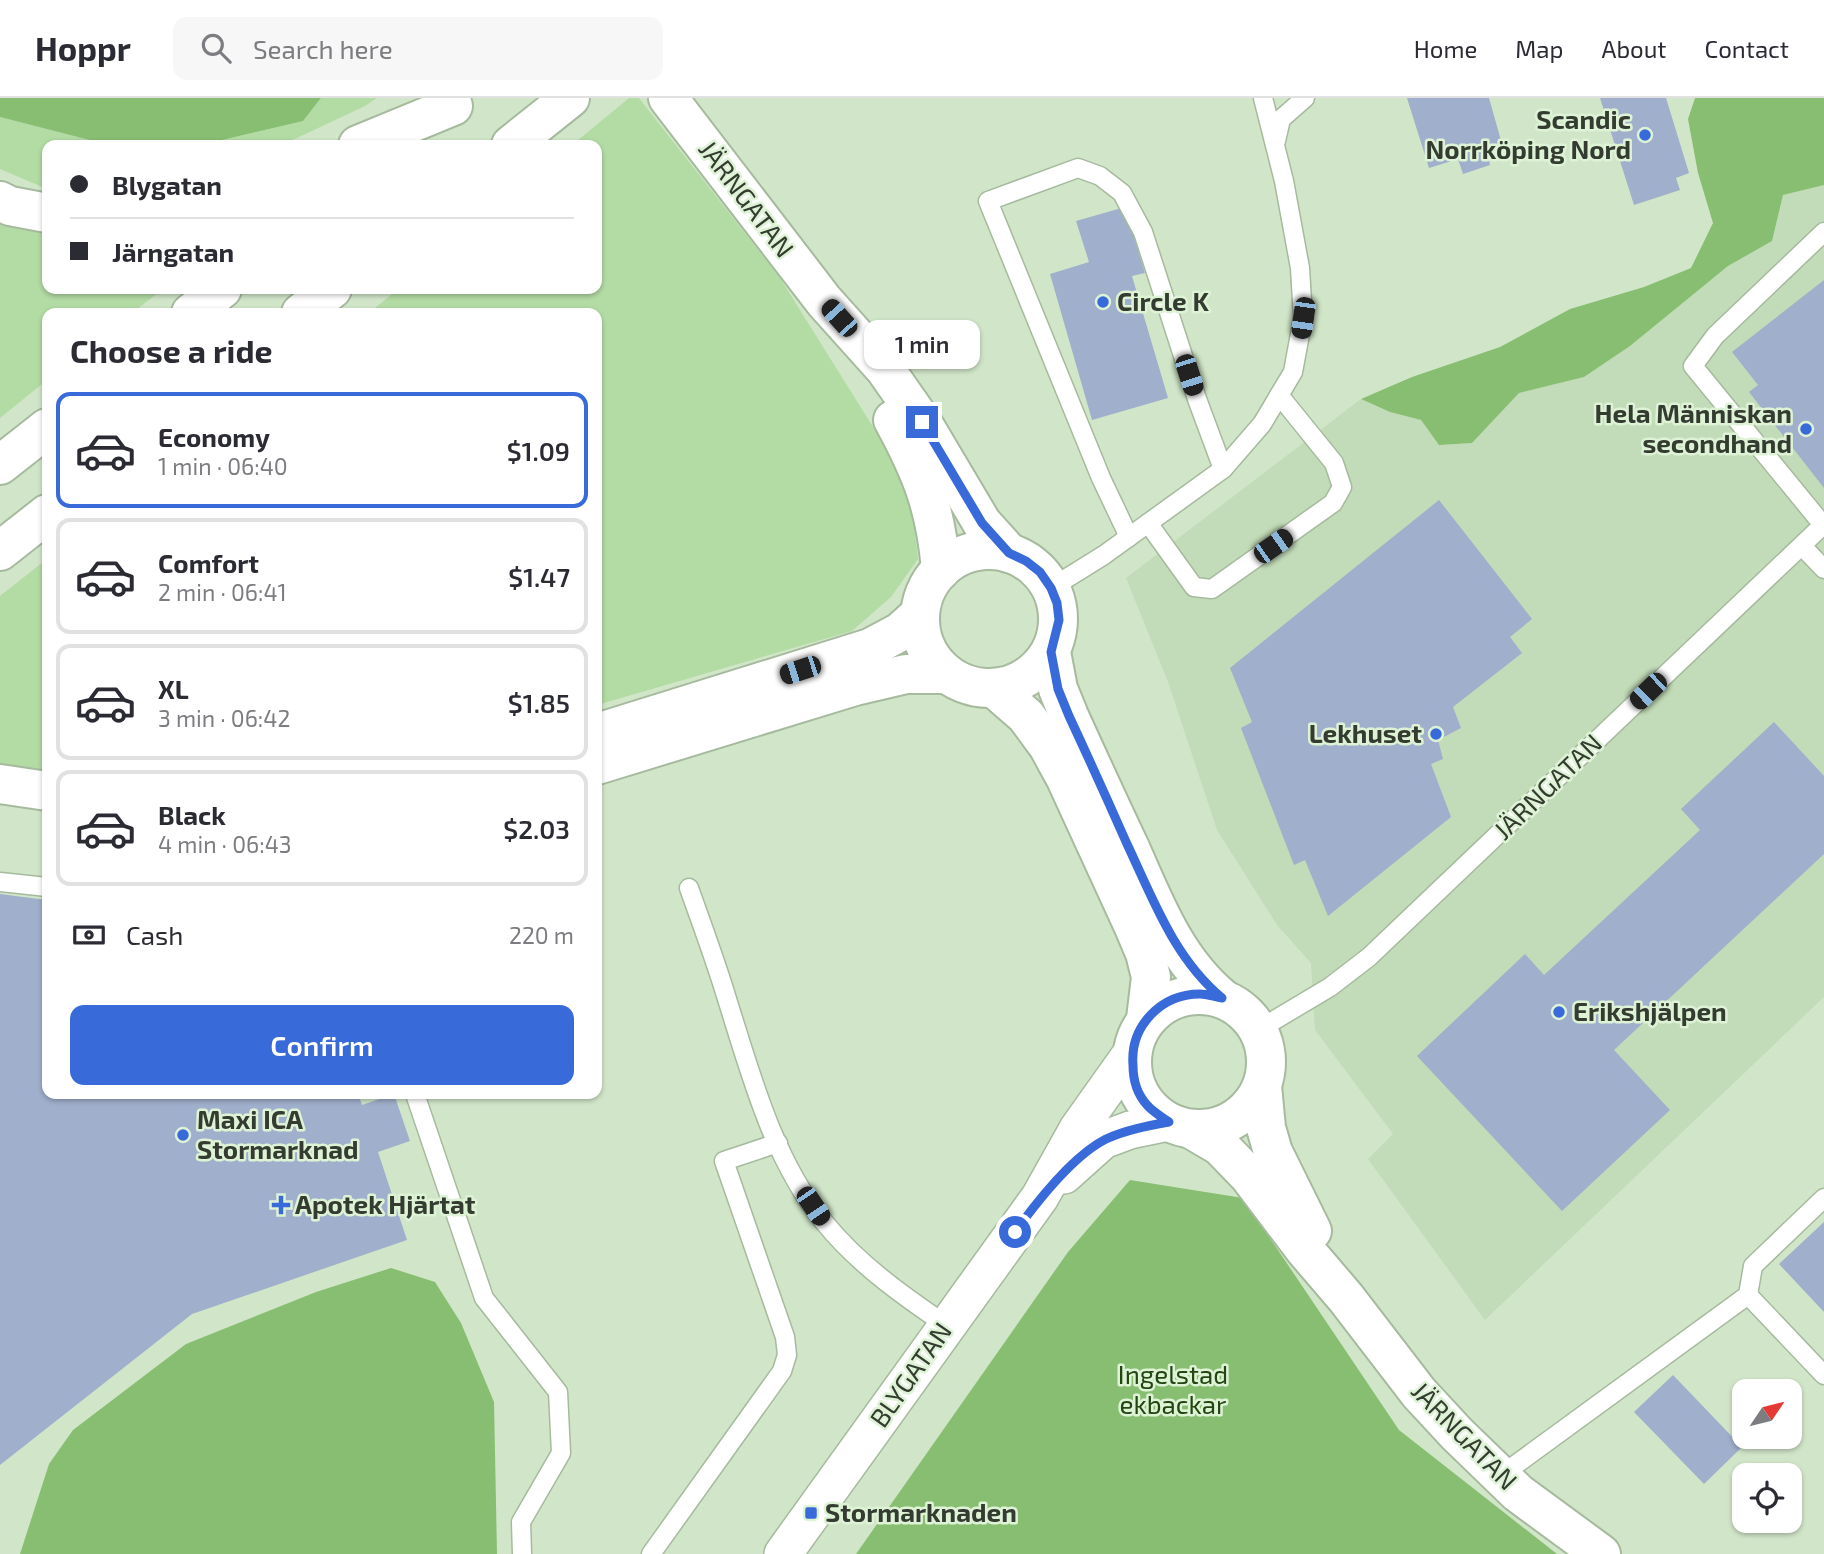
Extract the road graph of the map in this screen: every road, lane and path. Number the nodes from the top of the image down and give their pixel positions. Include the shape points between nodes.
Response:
1 (570, 98) edge
2 (668, 98) edge
3 (1263, 98) edge
4 (1305, 98) edge
5 (458, 102) edge
6 (370, 140) edge
7 (409, 140) edge
8 (517, 140) edge
9 (1275, 145) junction
10 (0, 201) edge
11 (42, 212) edge
12 (1824, 232) edge
13 (216, 294) edge
14 (326, 294) edge
15 (824, 301) junction
16 (197, 308) edge
17 (307, 308) edge
18 (1279, 395) junction
19 (42, 432) edge
20 (0, 465) edge
21 (1223, 469) junction
22 (42, 518) edge
23 (1148, 523) junction
24 (1823, 525) edge
25 (1129, 537) junction
26 (1802, 545) junction
27 (0, 551) edge
28 (1009, 553) junction
29 (1824, 569) edge
30 (941, 570) junction
31 (1051, 588) junction
32 (920, 614) junction
33 (1051, 652) junction
34 (946, 674) junction
35 (995, 688) junction
36 (602, 732) edge
37 (602, 763) edge
38 (0, 784) edge
39 (42, 790) edge
40 (0, 882) edge
41 (42, 886) edge
42 (689, 888) dead end
43 (1222, 998) junction
44 (1258, 1030) junction
45 (1139, 1036) junction
46 (1262, 1086) junction
47 (417, 1099) edge
48 (1180, 1126) junction
49 (778, 1143) junction
50 (1040, 1197) junction
51 (1824, 1198) edge
52 (1748, 1295) junction
53 (1346, 1298) junction
54 (946, 1325) junction
55 (1824, 1375) edge
56 (1500, 1476) junction
57 (522, 1554) edge
58 (651, 1554) edge
59 (783, 1554) edge
60 (1601, 1554) edge

1 - 8 main road
2 - 15 main road, JÄRNGATAN
3 - 9 lane
4 - 9 lane via 1281,119
5 - 6 main road
5 - 7 main road
9 - 18 lane via 1297,249 1303,318 1293,372
10 - 11 main road
12 - 24 lane via 1715,337 1693,366
13 - 16 main road
14 - 17 main road
15 - 28 main road, JÄRNGATAN via 885,369 982,523
15 - 30 main road, JÄRNGATAN via 915,461 934,513
18 - 21 lane via 1262,424
18 - 23 lane via 1334,463 1342,487 1334,503 1212,589 1194,587
19 - 20 main road
21 - 23 lane
21 - 25 lane via 1143,232 1122,192 1100,176 1078,168 988,201
22 - 27 main road
23 - 25 lane
24 - 26 lane, JÄRNGATAN
25 - 31 lane
26 - 29 lane
26 - 44 lane, JÄRNGATAN via 1369,957 1330,988
28 - 30 main road via 973,552
28 - 31 main road via 1040,572
30 - 32 main road via 923,598
31 - 33 main road via 1059,620
32 - 34 main road via 926,647
32 - 36 main road via 900,632 870,648
33 - 35 main road via 1037,670 1017,683
33 - 43 main road via 1069,716 1164,924 1203,982
34 - 35 main road via 969,686
34 - 37 main road via 906,674 855,686
35 - 45 main road via 1026,716 1048,746 1145,953 1151,977
38 - 39 main road
40 - 41 lane
42 - 49 lane
43 - 44 main road via 1243,1010
43 - 45 main road via 1201,994 1161,1005
44 - 46 main road via 1265,1048
45 - 48 main road via 1133,1080 1147,1105
45 - 50 street, BLYGATAN
46 - 48 main road via 1251,1105 1234,1120 1213,1128
46 - 53 main road, JÄRNGATAN via 1273,1152
47 - 57 lane via 484,1297 558,1392 561,1453 521,1522
48 - 50 street, BLYGATAN via 1130,1130 1103,1140
48 - 53 main road, JÄRNGATAN via 1220,1146 1237,1163
49 - 54 lane via 823,1221 850,1251
49 - 58 lane via 724,1161 785,1337 787,1355 782,1371
50 - 54 street, BLYGATAN
51 - 52 lane via 1753,1266
52 - 55 lane
52 - 56 lane
53 - 56 main road, JÄRNGATAN via 1419,1393
54 - 59 street, BLYGATAN
56 - 60 main road, JÄRNGATAN

